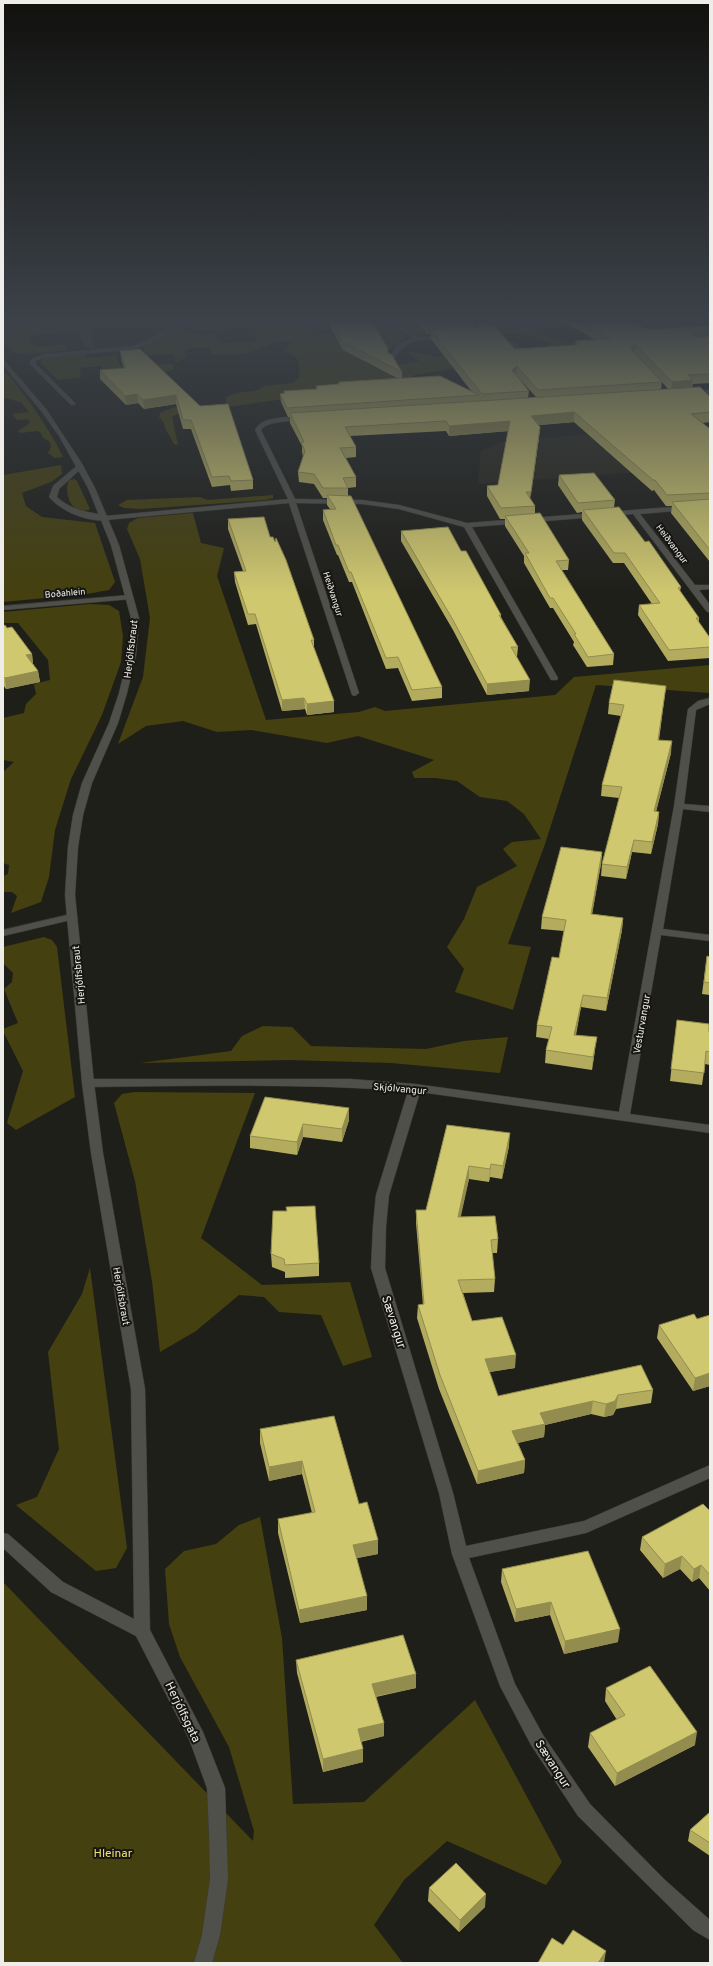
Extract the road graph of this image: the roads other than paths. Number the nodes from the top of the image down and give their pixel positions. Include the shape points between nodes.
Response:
1 (45, 410) edge
2 (312, 418) edge
3 (80, 466) junction
4 (292, 501) junction
5 (710, 506) edge
6 (635, 512) junction
7 (106, 518) junction
8 (467, 525) junction
9 (710, 587) edge
10 (693, 588) junction
11 (129, 597) junction
12 (3, 608) edge
13 (710, 610) edge
14 (554, 678) dead end
15 (355, 693) dead end
16 (710, 701) edge
17 (679, 806) junction
18 (710, 809) edge
19 (71, 917) junction
20 (657, 932) junction
21 (3, 933) edge
22 (710, 938) edge
23 (88, 1083) junction
24 (415, 1088) junction
25 (624, 1116) junction
26 (710, 1128) edge
27 (710, 1471) edge
28 (3, 1539) edge
29 (460, 1554) junction
30 (142, 1630) junction
31 (710, 1931) edge
32 (203, 1963) edge

1 - 3 street, Herjólfsbraut
2 - 4 street via 268,422 258,430
3 - 7 street, Herjólfsbraut
3 - 7 street, Heiðvangur via 56,488 52,497 61,506 80,514
4 - 7 street, Heiðvangur
4 - 8 street, Heiðvangur via 362,502 399,507
4 - 15 street, Heiðvangur
5 - 6 street, Heiðvangur
6 - 8 street, Heiðvangur
6 - 10 street, Heiðvangur
7 - 11 street, Herjólfsbraut via 116,545
8 - 14 street
9 - 10 street
10 - 13 street, Heiðvangur
11 - 12 street, Boðahlein
11 - 19 street, Herjólfsbraut via 135,617 128,674 115,718 93,768 77,820 70,870
16 - 17 street, Vesturvangur via 692,709
17 - 18 street
17 - 20 street, Vesturvangur
19 - 21 street
19 - 23 street, Herjólfsbraut via 80,981
20 - 22 street
20 - 25 street, Vesturvangur
23 - 24 street, Skjólvangur via 298,1082
23 - 30 street, Herjólfsbraut via 97,1153 138,1389
24 - 25 street, Skjólvangur
24 - 29 street, Sævangur via 410,1113 385,1187 378,1268 446,1493
25 - 26 street, Skjólvangur
27 - 29 street via 586,1527
28 - 30 street via 57,1588
29 - 31 street, Sævangur via 508,1686 550,1759 584,1810 659,1886 699,1924
30 - 32 street, Herjólfsgata via 197,1737 216,1788 220,1879 211,1935

